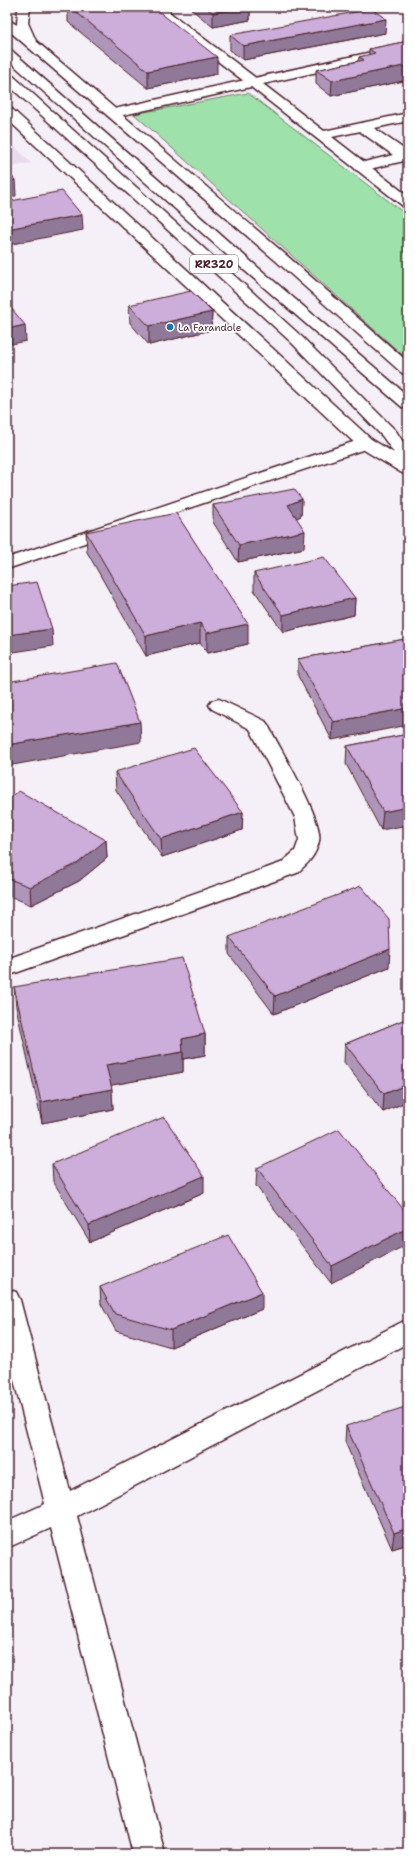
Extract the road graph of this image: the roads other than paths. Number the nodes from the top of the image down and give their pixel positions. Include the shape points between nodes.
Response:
1 (24, 7) edge
2 (164, 7) edge
3 (7, 23) edge
4 (30, 42) junction
5 (408, 48) edge
6 (7, 53) edge
7 (7, 77) edge
8 (253, 82) junction
9 (7, 112) edge
10 (114, 113) junction
11 (408, 117) edge
12 (363, 127) junction
13 (320, 136) junction
14 (406, 156) edge
15 (360, 167) junction
16 (408, 203) edge
17 (408, 370) edge
18 (408, 404) edge
19 (365, 443) junction
20 (408, 463) edge
21 (408, 469) edge
22 (7, 564) edge
23 (219, 705) dead end
24 (7, 968) edge
25 (7, 1300) edge
26 (408, 1330) edge
27 (61, 1510) junction
28 (7, 1535) edge
29 (149, 1854) edge

1 - 4 main road via 22,23
2 - 8 main road via 163,13
3 - 4 main road
4 - 10 main road
5 - 8 main road
6 - 18 main road, RR320
7 - 20 main road, RR320 via 296,339 390,434
8 - 10 main road
8 - 13 main road
9 - 19 main road, RR320
10 - 17 main road
11 - 12 main road
12 - 13 main road
12 - 14 main road
13 - 15 main road
14 - 15 main road
15 - 16 main road
19 - 21 main road, RR320
19 - 22 main road
23 - 24 main road via 258,725 305,817 309,840 304,854 289,868
25 - 27 main road
26 - 27 main road
27 - 28 main road
27 - 29 main road

